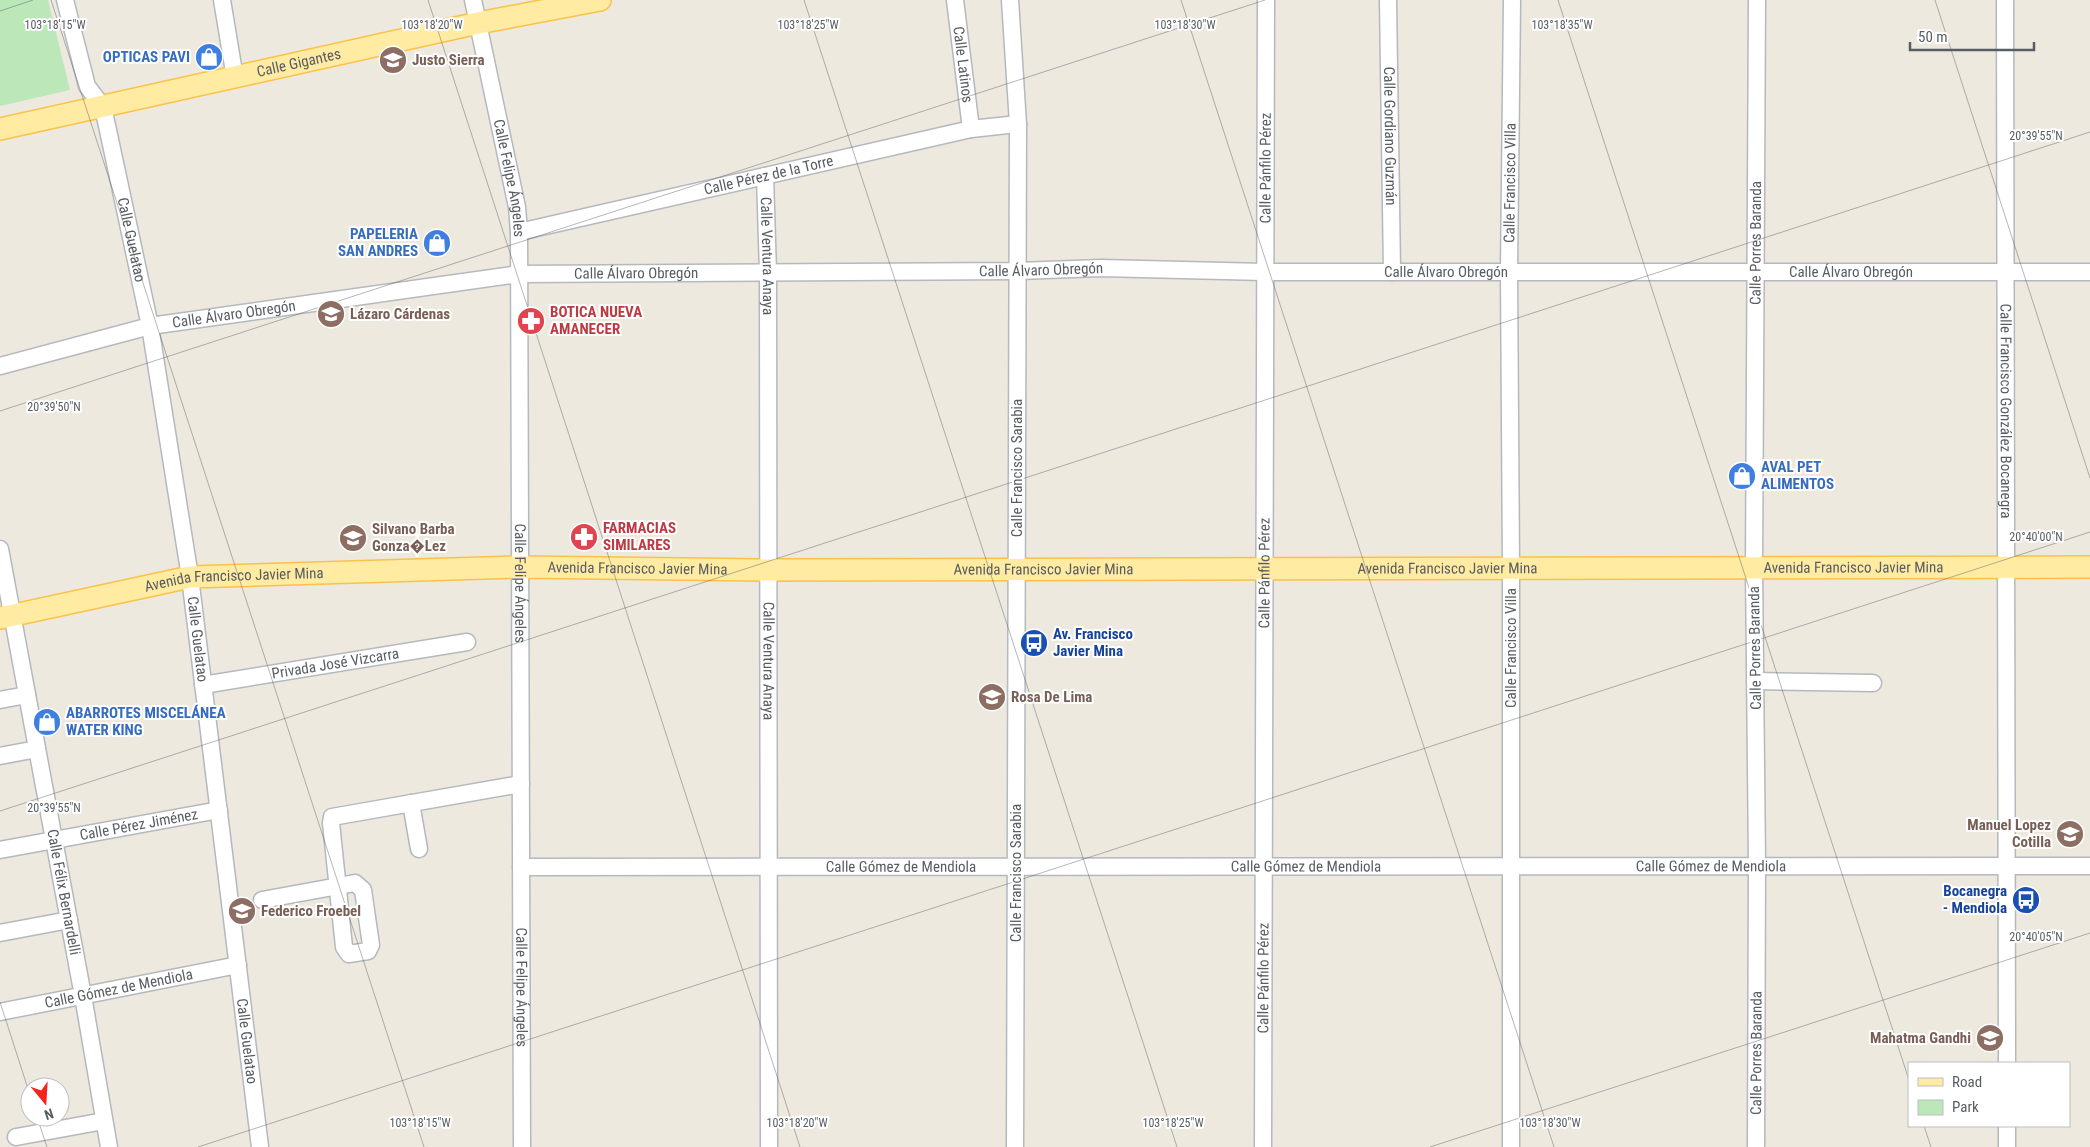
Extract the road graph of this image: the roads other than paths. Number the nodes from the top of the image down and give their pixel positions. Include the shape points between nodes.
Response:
1 (65, 0) edge
2 (222, 0) edge
3 (473, 0) edge
4 (600, 0) edge
5 (955, 0) edge
6 (1010, 0) edge
7 (1266, 0) edge
8 (1388, 0) edge
9 (1512, 0) edge
10 (1757, 0) edge
11 (2005, 0) edge
12 (478, 23) junction
13 (235, 78) junction
14 (103, 107) junction
15 (1018, 124) junction
16 (971, 129) junction
17 (0, 130) edge
18 (765, 176) junction
19 (520, 232) junction
20 (1018, 271) junction
21 (1264, 272) junction
22 (1392, 272) junction
23 (1509, 272) junction
24 (2090, 272) edge
25 (1755, 273) junction
26 (519, 274) junction
27 (768, 274) junction
28 (2006, 274) junction
29 (150, 326) junction
30 (0, 366) edge
31 (0, 549) edge
32 (520, 567) junction
33 (2007, 567) junction
34 (2090, 567) edge
35 (1263, 568) junction
36 (1511, 568) junction
37 (1754, 568) junction
38 (1017, 569) junction
39 (768, 570) junction
40 (190, 577) junction
41 (6, 617) edge
42 (467, 642) dead end
43 (1755, 681) junction
44 (1873, 683) dead end
45 (203, 685) junction
46 (27, 695) junction
47 (0, 700) edge
48 (37, 749) junction
49 (0, 756) edge
50 (521, 784) junction
51 (411, 802) junction
52 (219, 810) junction
53 (54, 840) junction
54 (419, 849) dead end
55 (0, 850) edge
56 (1757, 866) junction
57 (2008, 866) junction
58 (2090, 866) edge
59 (521, 867) junction
60 (1016, 867) junction
61 (1263, 867) junction
62 (1510, 867) junction
63 (769, 868) junction
64 (262, 900) dead end
65 (69, 920) junction
66 (0, 933) edge
67 (238, 966) junction
68 (83, 996) junction
69 (0, 1012) edge
70 (2008, 1062) edge
71 (104, 1121) junction
72 (2007, 1127) edge
73 (16, 1137) dead end
74 (109, 1147) edge
75 (260, 1147) edge
76 (522, 1147) edge
77 (769, 1147) edge
78 (1015, 1147) edge
79 (1263, 1147) edge
80 (1511, 1147) edge
81 (1756, 1147) edge
82 (2007, 1147) edge

1 - 14 street via 87,86
2 - 13 street
3 - 12 street, Calle Felipe Ángeles
4 - 12 main road, Calle Gigantes
5 - 16 street, Calle Latinos
6 - 15 street, Calle Francisco Sarabia
7 - 21 street, Calle Pánfilo Pérez
8 - 22 street, Calle Gordiano Guzmán
9 - 23 street, Calle Francisco Villa
10 - 25 street, Calle Porres Baranda
11 - 28 street, Calle Francisco González Bocanegra
12 - 13 main road, Calle Gigantes
12 - 19 street, Calle Felipe Ángeles
13 - 14 main road, Calle Gigantes
14 - 17 main road, Calle Gigantes
14 - 29 street, Calle Guelatao
15 - 16 street, Calle Pérez de la Torre
15 - 20 street, Calle Francisco Sarabia
16 - 18 street, Calle Pérez de la Torre
18 - 19 street, Calle Pérez de la Torre
18 - 27 street, Calle Ventura Anaya
19 - 26 street, Calle Felipe Ángeles
20 - 21 street, Calle Álvaro Obregón via 1101,268
20 - 27 street, Calle Álvaro Obregón
20 - 38 street, Calle Francisco Sarabia
21 - 22 street, Calle Álvaro Obregón
21 - 35 street, Calle Pánfilo Pérez
22 - 23 street, Calle Álvaro Obregón
23 - 25 street, Calle Álvaro Obregón
23 - 36 street, Calle Francisco Villa
24 - 28 street, Calle Álvaro Obregón
25 - 28 street, Calle Álvaro Obregón
25 - 37 street, Calle Porres Baranda
26 - 27 street, Calle Álvaro Obregón
26 - 29 street, Calle Álvaro Obregón
26 - 32 street, Calle Felipe Ángeles
27 - 39 street, Calle Ventura Anaya
28 - 33 street, Calle Francisco González Bocanegra
29 - 30 street, Calle Álvaro Obregón
29 - 40 street, Calle Guelatao
31 - 41 street, Calle Félix Bernardelli
32 - 39 main road, Avenida Francisco Javier Mina
32 - 40 main road, Avenida Francisco Javier Mina
32 - 50 street, Calle Felipe Ángeles
33 - 34 main road, Avenida Francisco Javier Mina
33 - 37 main road, Avenida Francisco Javier Mina
33 - 57 street, Calle Francisco González Bocanegra
35 - 36 main road, Avenida Francisco Javier Mina
35 - 38 main road, Avenida Francisco Javier Mina
35 - 61 street, Calle Pánfilo Pérez
36 - 37 main road, Avenida Francisco Javier Mina
36 - 62 street, Calle Francisco Villa
37 - 43 street, Calle Porres Baranda
38 - 39 main road, Avenida Francisco Javier Mina
38 - 60 street, Calle Francisco Sarabia
39 - 63 street, Calle Ventura Anaya
40 - 41 main road, Avenida Francisco Javier Mina
40 - 45 street, Calle Guelatao
41 - 46 street, Calle Félix Bernardelli
42 - 45 street, Privada José Vizcarra
43 - 44 street
43 - 56 street, Calle Porres Baranda
45 - 52 street, Calle Guelatao
46 - 47 street
46 - 48 street, Calle Félix Bernardelli
48 - 49 street
48 - 53 street, Calle Félix Bernardelli
50 - 51 street
50 - 59 street, Calle Felipe Ángeles
51 - 54 street
51 - 64 street via 332,817 338,887
52 - 53 street, Calle Pérez Jiménez
52 - 67 street, Calle Guelatao
53 - 55 street, Calle Pérez Jiménez
53 - 65 street, Calle Félix Bernardelli
56 - 57 street, Calle Gómez de Mendiola
56 - 62 street, Calle Gómez de Mendiola
56 - 81 street, Calle Porres Baranda
57 - 58 street, Calle Gómez de Mendiola
57 - 70 street, Calle Francisco González Bocanegra
59 - 63 street, Calle Gómez de Mendiola
59 - 76 street, Calle Felipe Ángeles
60 - 61 street, Calle Gómez de Mendiola
60 - 63 street, Calle Gómez de Mendiola
60 - 78 street, Calle Francisco Sarabia
61 - 62 street, Calle Gómez de Mendiola
61 - 79 street, Calle Pánfilo Pérez
62 - 80 street, Calle Francisco Villa
63 - 77 street, Calle Ventura Anaya
65 - 66 street
65 - 68 street, Calle Félix Bernardelli
67 - 68 street, Calle Gómez de Mendiola
67 - 75 street, Calle Guelatao
68 - 69 street, Calle Gómez de Mendiola
68 - 71 street, Calle Félix Bernardelli
71 - 73 street
71 - 74 street, Calle Félix Bernardelli
72 - 82 street

